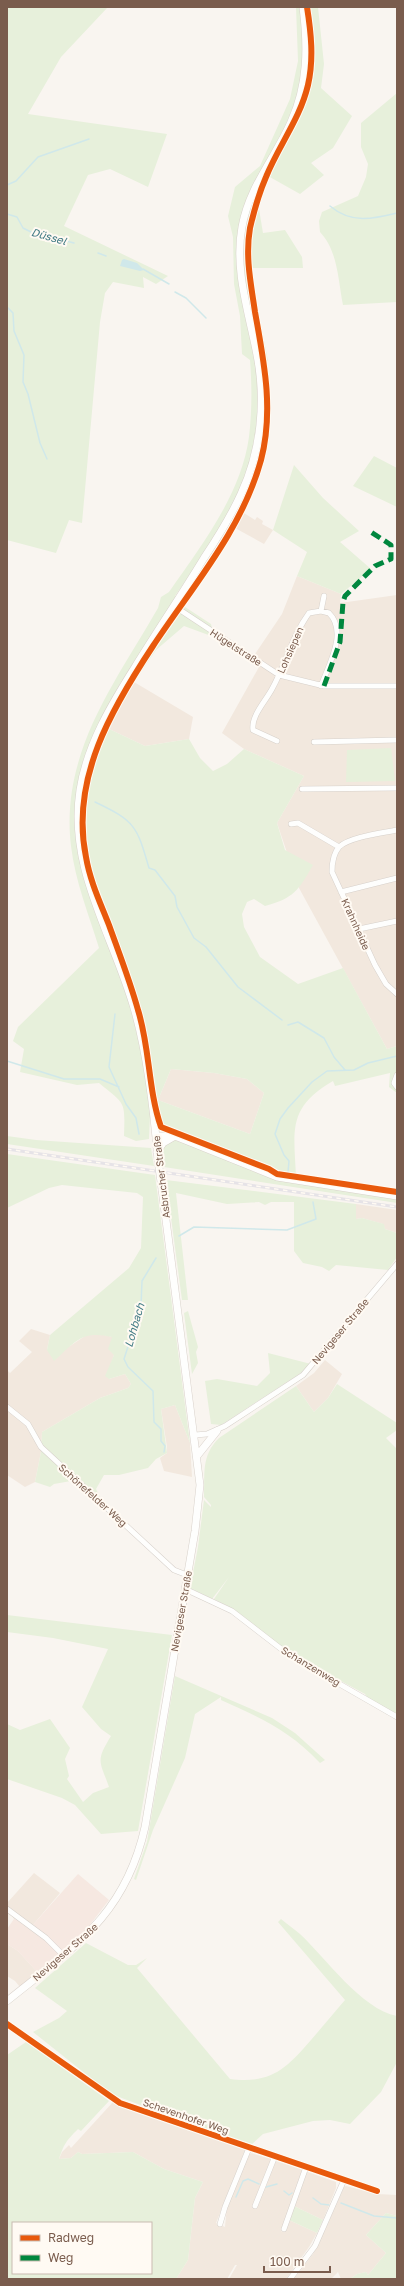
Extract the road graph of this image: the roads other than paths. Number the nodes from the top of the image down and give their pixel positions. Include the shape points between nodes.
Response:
1 (303, 7) edge
2 (324, 596) dead end
3 (174, 606) junction
4 (321, 611) junction
5 (279, 675) junction
6 (321, 686) junction
7 (397, 686) edge
8 (397, 740) edge
9 (277, 741) dead end
10 (314, 742) dead end
11 (397, 788) edge
12 (302, 789) dead end
13 (291, 824) dead end
14 (397, 830) edge
15 (339, 847) junction
16 (397, 878) edge
17 (341, 892) junction
18 (397, 921) edge
19 (359, 929) junction
20 (397, 994) edge
21 (397, 1075) edge
22 (397, 1086) edge
23 (156, 1136) junction
24 (175, 1136) junction
25 (157, 1152) junction
26 (397, 1196) edge
27 (397, 1264) edge
28 (7, 1407) edge
29 (217, 1431) junction
30 (195, 1435) junction
31 (197, 1456) junction
32 (187, 1575) junction
33 (185, 1589) junction
34 (397, 1717) edge
35 (7, 1909) edge
36 (63, 1955) junction
37 (7, 2001) edge
38 (7, 2024) edge
39 (249, 2148) junction
40 (275, 2156) junction
41 (306, 2167) junction
42 (344, 2180) junction
43 (377, 2191) dead end
44 (255, 2206) dead end
45 (220, 2224) dead end
46 (284, 2229) dead end
47 (290, 2279) edge

1 - 3 main road, Asbrucher Straße via 307,47 304,83 291,121 250,198 241,239 242,283 259,371 261,415 258,437 248,478 233,510
2 - 4 street
3 - 5 street, Hügelstraße
3 - 23 main road, Asbrucher Straße via 122,687 100,727 82,779 78,806 81,858 94,901 134,1007
4 - 5 street, Lohsiepen via 309,613 301,623
4 - 6 street via 329,613 338,625 333,656
5 - 6 street, Hügelstraße
5 - 9 street, Lohsiepen via 252,722 253,730
6 - 7 street, Hügelstraße
8 - 10 street
11 - 12 street
13 - 15 street via 298,824
14 - 15 street via 354,840
15 - 17 street, Krahnheide via 332,861 332,872
16 - 17 street
17 - 19 street, Krahnheide
18 - 19 street
19 - 20 street, Krahnheide via 381,978
21 - 22 street via 394,1083
23 - 24 main road
23 - 25 main road, Asbrucher Straße
24 - 25 main road via 163,1143
24 - 26 main road via 277,1177
25 - 30 main road, Asbrucher Straße, bridge
27 - 29 street, Nevigeser Straße via 310,1368
28 - 32 street, Schönefelder Weg via 28,1424 41,1447 174,1570
29 - 30 street, Nevigeser Straße
29 - 31 main road
30 - 31 main road, Nevigeser Straße
31 - 32 main road, Nevigeser Straße via 199,1499
32 - 33 main road, Nevigeser Straße
33 - 34 street, Schanzenweg via 232,1611 289,1655
33 - 36 main road, Nevigeser Straße via 145,1827 136,1860 127,1884 114,1904 99,1923
35 - 36 street via 46,1938
36 - 37 main road, Nevigeser Straße
38 - 39 street, Schevenhofer Weg via 120,2103
39 - 40 street, Schevenhofer Weg
39 - 45 street
40 - 41 street, Schevenhofer Weg
40 - 44 street
41 - 42 street, Schevenhofer Weg
41 - 46 street
42 - 43 street, Schevenhofer Weg
42 - 47 street via 315,2246

